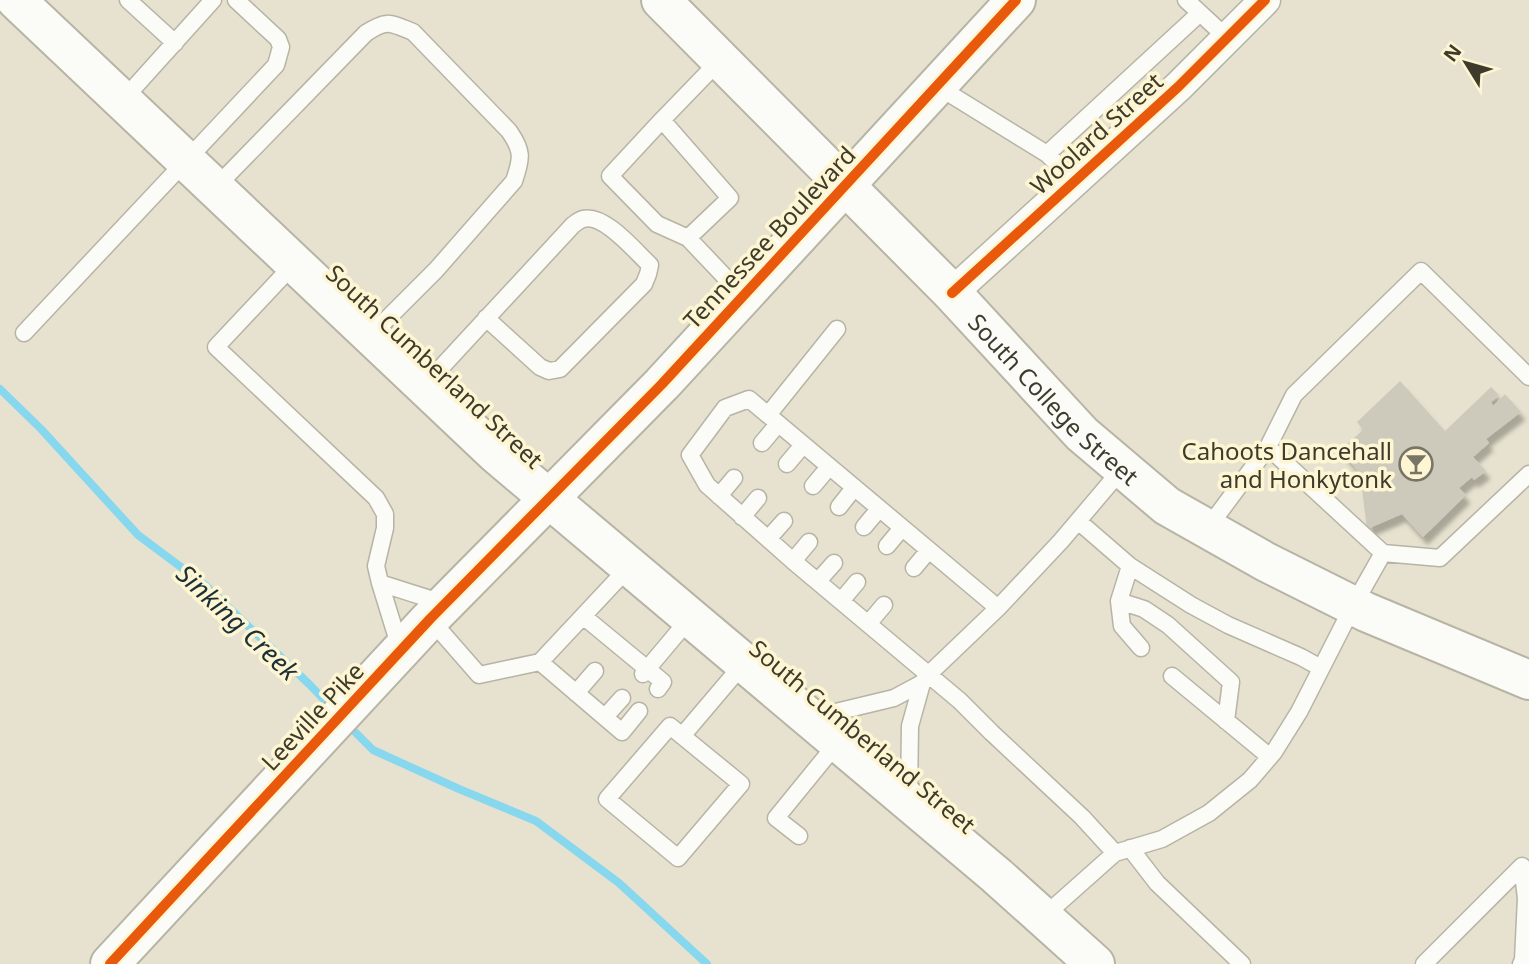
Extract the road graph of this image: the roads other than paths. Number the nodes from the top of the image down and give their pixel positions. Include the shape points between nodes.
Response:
1 (128, 0) edge
2 (213, 0) edge
3 (236, 0) edge
4 (661, 0) edge
5 (1016, 0) edge
6 (1186, 0) edge
7 (1265, 0) edge
8 (25, 3) edge
9 (1200, 13) junction
10 (1226, 37) junction
11 (175, 43) junction
12 (720, 60) junction
13 (937, 86) junction
14 (122, 101) junction
15 (663, 120) junction
16 (1047, 154) junction
17 (185, 161) junction
18 (1075, 181) junction
19 (845, 186) junction
20 (214, 189) junction
21 (688, 239) junction
22 (294, 264) junction
23 (952, 293) junction
24 (743, 296) junction
25 (486, 318) junction
26 (837, 329) dead end
27 (24, 333) dead end
28 (370, 336) junction
29 (1529, 377) edge
30 (424, 386) junction
31 (773, 420) junction
32 (762, 443) dead end
33 (803, 445) junction
34 (1268, 447) junction
35 (787, 464) dead end
36 (830, 467) junction
37 (1122, 469) junction
38 (1529, 474) edge
39 (734, 478) dead end
40 (813, 486) dead end
41 (854, 488) junction
42 (719, 496) junction
43 (758, 498) dead end
44 (548, 499) junction
45 (839, 506) dead end
46 (879, 509) junction
47 (742, 517) junction
48 (784, 521) dead end
49 (1078, 521) junction
50 (864, 527) dead end
51 (902, 528) junction
52 (1207, 528) junction
53 (768, 539) junction
54 (809, 542) dead end
55 (887, 546) dead end
56 (929, 550) junction
57 (1383, 554) junction
58 (793, 561) junction
59 (834, 563) dead end
60 (1130, 566) junction
61 (629, 567) junction
62 (914, 568) dead end
63 (818, 581) junction
64 (857, 582) dead end
65 (380, 583) junction
66 (841, 601) junction
67 (1119, 601) junction
68 (884, 605) dead end
69 (1353, 606) junction
70 (998, 608) junction
71 (438, 611) junction
72 (583, 616) junction
73 (690, 618) junction
74 (868, 624) junction
75 (1141, 648) dead end
76 (401, 650) junction
77 (540, 662) junction
78 (744, 663) junction
79 (1321, 668) junction
80 (595, 671) dead end
81 (645, 671) junction
82 (1172, 676) dead end
83 (926, 678) junction
84 (1529, 680) edge
85 (658, 689) dead end
86 (576, 693) junction
87 (622, 698) dead end
88 (639, 711) dead end
89 (605, 717) junction
90 (1226, 721) junction
91 (824, 730) junction
92 (682, 736) junction
93 (1270, 757) junction
94 (909, 802) junction
95 (799, 836) dead end
96 (1122, 851) junction
97 (1043, 918) junction
98 (110, 964) edge
99 (1095, 964) edge
100 (1242, 964) edge
101 (1424, 964) edge
102 (1521, 964) edge

1 - 11 lane
2 - 11 lane
3 - 17 lane via 278,39 279,56 276,65
4 - 12 main road, South College Street
5 - 13 main road, Tennessee Boulevard
6 - 9 lane
7 - 10 street, Woolard Street
8 - 14 main road, South Cumberland Street
9 - 10 lane
9 - 16 lane
10 - 18 street, Woolard Street
11 - 14 lane
12 - 15 lane
12 - 19 main road, South College Street
13 - 16 lane
13 - 19 main road, Tennessee Boulevard
14 - 17 main road, South Cumberland Street
15 - 21 lane via 730,198
15 - 21 lane via 610,176 657,224
16 - 18 lane
17 - 20 main road, South Cumberland Street
17 - 27 lane
18 - 23 street, Woolard Street
19 - 23 main road, South College Street
19 - 24 main road, Tennessee Boulevard
20 - 22 main road, South Cumberland Street
20 - 28 lane via 366,33 381,23 413,32 509,131 519,145 520,163 514,181
21 - 24 lane
22 - 28 main road, South Cumberland Street
22 - 65 lane via 216,347 376,498 385,514 376,566
23 - 37 main road, South College Street via 1082,435
24 - 44 main road, Tennessee Boulevard
25 - 25 lane via 583,219 606,224 650,265 644,284 560,369 540,367
25 - 30 lane
26 - 31 lane
28 - 30 main road, South Cumberland Street
29 - 34 lane via 1421,271 1294,395
30 - 44 main road, South Cumberland Street
31 - 32 lane
31 - 33 lane
31 - 42 lane via 749,399 725,408 690,455
33 - 35 lane
33 - 36 lane
34 - 52 lane
34 - 57 lane
36 - 40 lane
36 - 41 lane
37 - 49 lane
37 - 52 main road, South College Street via 1167,506
38 - 57 lane via 1440,558
39 - 42 lane
41 - 45 lane
41 - 46 lane
42 - 47 lane
43 - 47 lane
44 - 61 main road, South Cumberland Street
44 - 71 main road, Leeville Pike
46 - 50 lane
46 - 51 lane
47 - 53 lane
48 - 53 lane
49 - 60 lane
49 - 70 lane
51 - 55 lane
51 - 56 lane
52 - 69 main road, South College Street
53 - 58 lane
54 - 58 lane
56 - 62 lane
56 - 70 lane
57 - 69 lane
58 - 63 lane
59 - 63 lane
60 - 67 lane
60 - 79 lane via 1228,625
61 - 72 lane
61 - 73 main road, South Cumberland Street
63 - 66 lane
64 - 66 lane
65 - 71 lane
65 - 76 lane
66 - 74 lane
67 - 75 lane via 1122,626
67 - 90 lane via 1144,608 1168,625 1231,682
68 - 74 lane
69 - 79 lane
69 - 84 main road, South College Street
70 - 83 lane
71 - 76 main road, Leeville Pike
71 - 77 lane via 479,675
72 - 77 lane
72 - 81 lane
73 - 78 main road, South Cumberland Street
73 - 81 lane
74 - 83 lane
76 - 98 main road, Leeville Pike
77 - 86 lane
78 - 91 main road, South Cumberland Street
78 - 92 lane
79 - 93 lane
80 - 86 lane
81 - 85 lane via 663,682
82 - 90 lane
83 - 91 lane
83 - 94 lane via 910,726
83 - 96 lane via 960,701
86 - 89 lane
87 - 89 lane
88 - 89 lane via 622,732
90 - 93 lane
91 - 94 main road, South Cumberland Street
91 - 95 lane via 776,818
92 - 92 lane via 670,726 607,799 678,858 741,784
93 - 96 lane via 1209,813 1162,839
94 - 97 main road, South Cumberland Street
96 - 97 lane
96 - 100 lane
97 - 99 main road, South Cumberland Street
101 - 102 lane via 1522,866 1526,898

